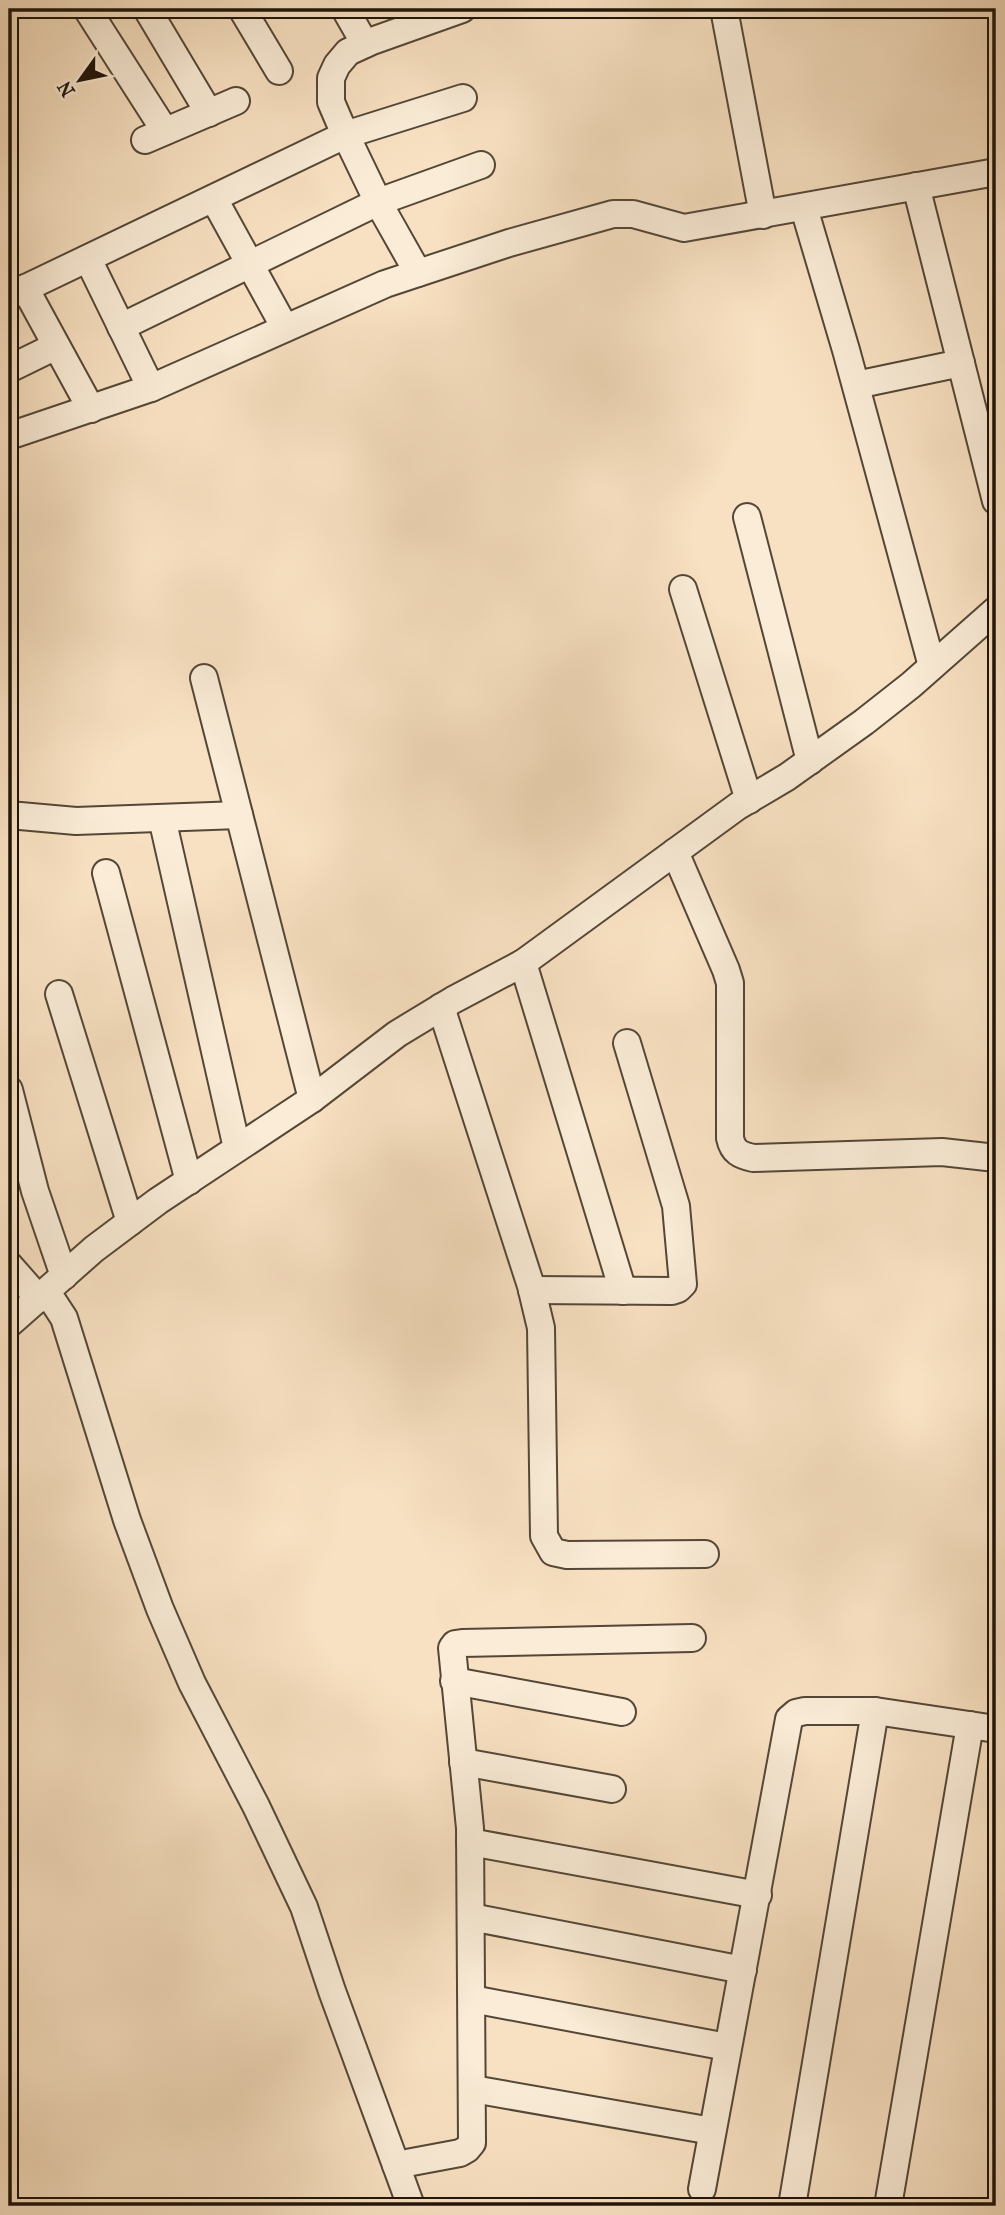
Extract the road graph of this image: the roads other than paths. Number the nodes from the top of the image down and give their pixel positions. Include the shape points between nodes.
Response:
1 (87, 9) edge
2 (147, 9) edge
3 (242, 9) edge
4 (345, 9) edge
5 (461, 9) edge
6 (724, 9) edge
7 (365, 44) junction
8 (279, 71) dead end
9 (463, 98) dead end
10 (236, 101) dead end
11 (209, 113) junction
12 (345, 135) junction
13 (481, 165) dead end
14 (996, 172) edge
15 (916, 186) junction
16 (214, 199) junction
17 (378, 202) junction
18 (804, 208) junction
19 (762, 215) junction
20 (88, 259) junction
21 (249, 264) junction
22 (418, 273) junction
23 (17, 292) edge
24 (121, 327) junction
25 (285, 328) junction
26 (56, 346) junction
27 (961, 363) junction
28 (9, 369) edge
29 (856, 385) junction
30 (151, 388) junction
31 (91, 409) junction
32 (9, 436) edge
33 (996, 501) edge
34 (747, 517) dead end
35 (682, 589) dead end
36 (996, 610) edge
37 (932, 666) junction
38 (204, 678) dead end
39 (810, 761) junction
40 (749, 800) junction
41 (9, 815) edge
42 (239, 815) junction
43 (162, 818) junction
44 (675, 852) junction
45 (106, 873) dead end
46 (523, 963) junction
47 (59, 995) dead end
48 (441, 1007) junction
49 (627, 1043) dead end
50 (9, 1090) edge
51 (312, 1099) junction
52 (237, 1147) junction
53 (996, 1158) edge
54 (189, 1181) junction
55 (130, 1222) junction
56 (9, 1265) edge
57 (50, 1289) junction
58 (532, 1290) junction
59 (623, 1291) junction
60 (9, 1324) edge
61 (705, 1553) dead end
62 (692, 1638) dead end
63 (454, 1681) junction
64 (875, 1711) junction
65 (622, 1712) dead end
66 (970, 1725) junction
67 (996, 1729) edge
68 (463, 1762) junction
69 (612, 1789) dead end
70 (470, 1842) junction
71 (758, 1895) junction
72 (471, 1917) junction
73 (743, 1970) junction
74 (472, 1999) junction
75 (727, 2047) junction
76 (473, 2090) junction
77 (712, 2131) junction
78 (396, 2165) junction
79 (702, 2189) dead end
80 (411, 2206) edge
81 (792, 2206) edge
82 (888, 2206) edge

1 - 11 street via 155,136
2 - 11 street
3 - 8 street
4 - 7 street
5 - 7 street
6 - 19 street
7 - 12 street via 348,52 331,78 331,102
9 - 12 street
10 - 11 street
12 - 16 street
12 - 17 street
13 - 17 street
14 - 15 street
15 - 18 street
15 - 27 street
16 - 20 street
16 - 21 street
17 - 21 street
17 - 22 street
18 - 19 street
18 - 29 street
19 - 22 street via 684,228 633,214 612,215
20 - 23 street
20 - 24 street
21 - 24 street
21 - 25 street
22 - 25 street
23 - 26 street
24 - 30 street
25 - 30 street
26 - 28 street
26 - 31 street
27 - 29 street
27 - 33 street
29 - 37 street
30 - 31 street
31 - 32 street
34 - 39 street
35 - 40 street
36 - 37 street
37 - 39 street
38 - 42 street
39 - 40 street
40 - 44 street
41 - 43 street via 76,821
42 - 43 street
42 - 51 street
43 - 52 street
44 - 46 street
44 - 53 street via 730,983 730,1138 740,1155 942,1152
45 - 54 street
46 - 48 street
46 - 59 street
47 - 55 street
48 - 51 street via 397,1034
48 - 58 street
49 - 59 street via 676,1206 683,1284 672,1291
50 - 57 street via 35,1191
51 - 52 street
52 - 54 street
54 - 55 street
55 - 57 street
56 - 57 street
57 - 60 street
57 - 78 street via 67,1327 160,1609 304,1908
58 - 59 street
58 - 61 street via 541,1328 544,1536 548,1546 552,1552 568,1555
62 - 63 street via 455,1644 451,1655
63 - 65 street
63 - 68 street
64 - 66 street
64 - 71 street via 805,1711 789,1720
64 - 81 street
66 - 67 street
66 - 82 street
68 - 69 street
68 - 70 street
70 - 71 street
70 - 72 street
71 - 73 street
72 - 73 street
72 - 74 street
73 - 75 street
74 - 75 street
74 - 76 street
75 - 77 street
76 - 77 street
76 - 78 street via 472,2143 467,2150
77 - 79 street
78 - 80 street

